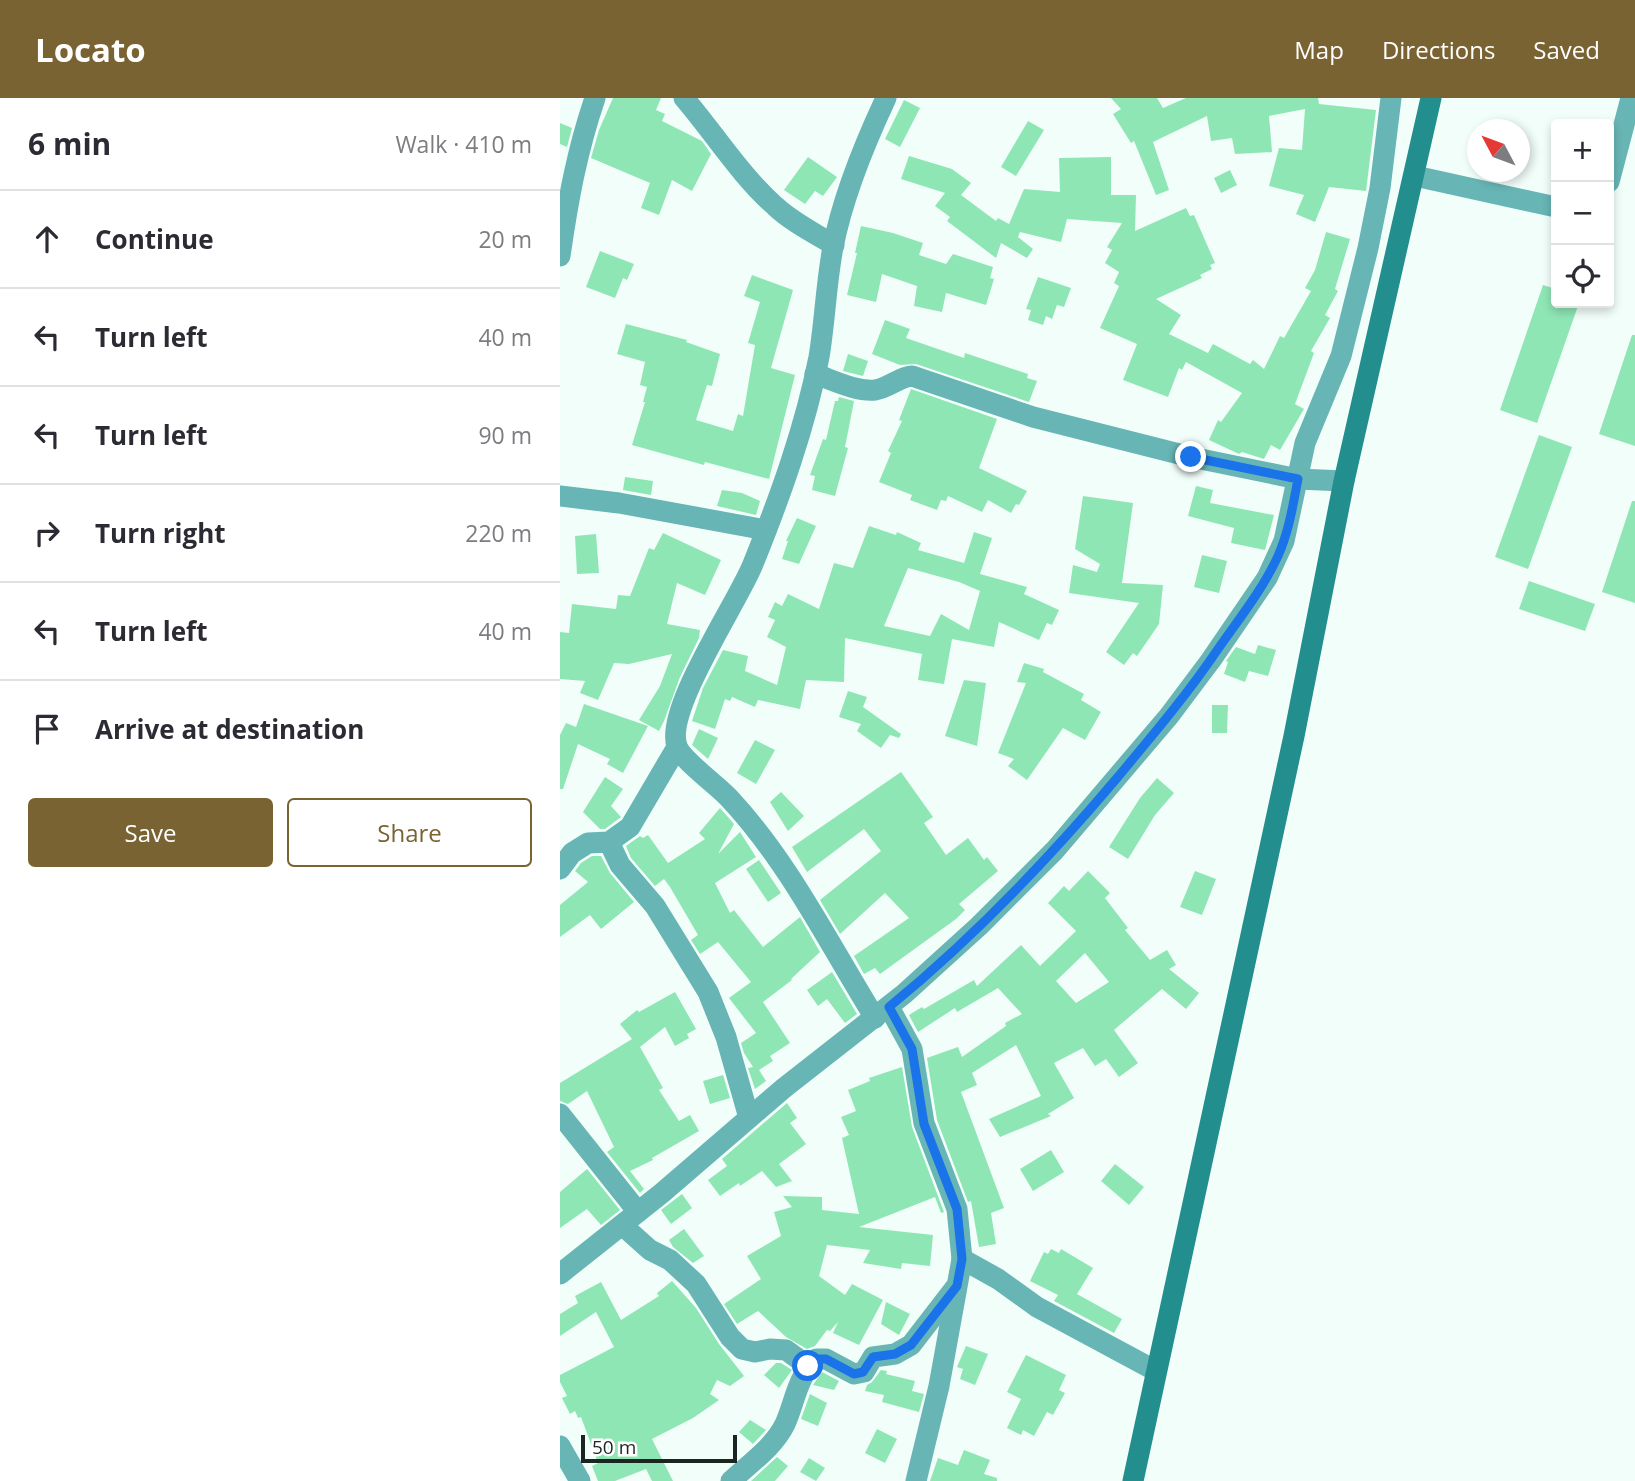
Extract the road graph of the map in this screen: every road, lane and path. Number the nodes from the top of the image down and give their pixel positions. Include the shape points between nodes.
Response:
1 (595, 98) edge
2 (684, 98) edge
3 (886, 98) edge
4 (1391, 98) edge
5 (1432, 98) edge
6 (1631, 98) edge
7 (1614, 163) edge
8 (1415, 177) junction
9 (1551, 206) edge
10 (834, 245) junction
11 (560, 256) edge
12 (815, 374) junction
13 (1298, 479) junction
14 (1344, 481) junction
15 (560, 496) edge
16 (766, 530) junction
17 (677, 747) junction
18 (609, 842) junction
19 (560, 869) edge
20 (882, 1012) junction
21 (560, 1114) edge
22 (749, 1118) junction
23 (630, 1219) junction
24 (962, 1259) junction
25 (560, 1274) edge
26 (957, 1286) junction
27 (808, 1366) junction
28 (1156, 1371) junction
29 (562, 1449) edge
30 (563, 1481) edge
31 (580, 1481) edge
32 (731, 1481) edge
33 (916, 1481) edge
34 (1133, 1481) edge

1 - 11 street via 570,186
2 - 10 street via 775,206
3 - 10 street
4 - 13 street via 1380,188 1342,356 1305,443
5 - 8 main road
6 - 7 street
8 - 9 street
8 - 14 main road
10 - 12 street
12 - 13 street via 876,390 912,376 1034,417
12 - 16 street
13 - 14 street
13 - 20 street via 1278,557 1187,693 1055,850 979,926
14 - 28 main road via 1294,736
15 - 16 street
16 - 17 street via 732,608 694,676 676,734
17 - 18 street via 630,827
17 - 20 street via 726,794 766,842
18 - 19 street via 588,843 572,853
18 - 22 street via 708,992
20 - 22 street
20 - 24 street via 912,1049 924,1124 957,1209
21 - 23 street
22 - 23 street
23 - 25 street
23 - 27 street via 650,1250 670,1260 696,1284 742,1349 786,1350
24 - 26 street
24 - 28 street via 1037,1307
26 - 27 street via 911,1345 895,1354 873,1357 863,1372 854,1374 826,1359 816,1359
26 - 33 street
27 - 32 street via 784,1426
28 - 34 main road
29 - 30 street
29 - 31 street

